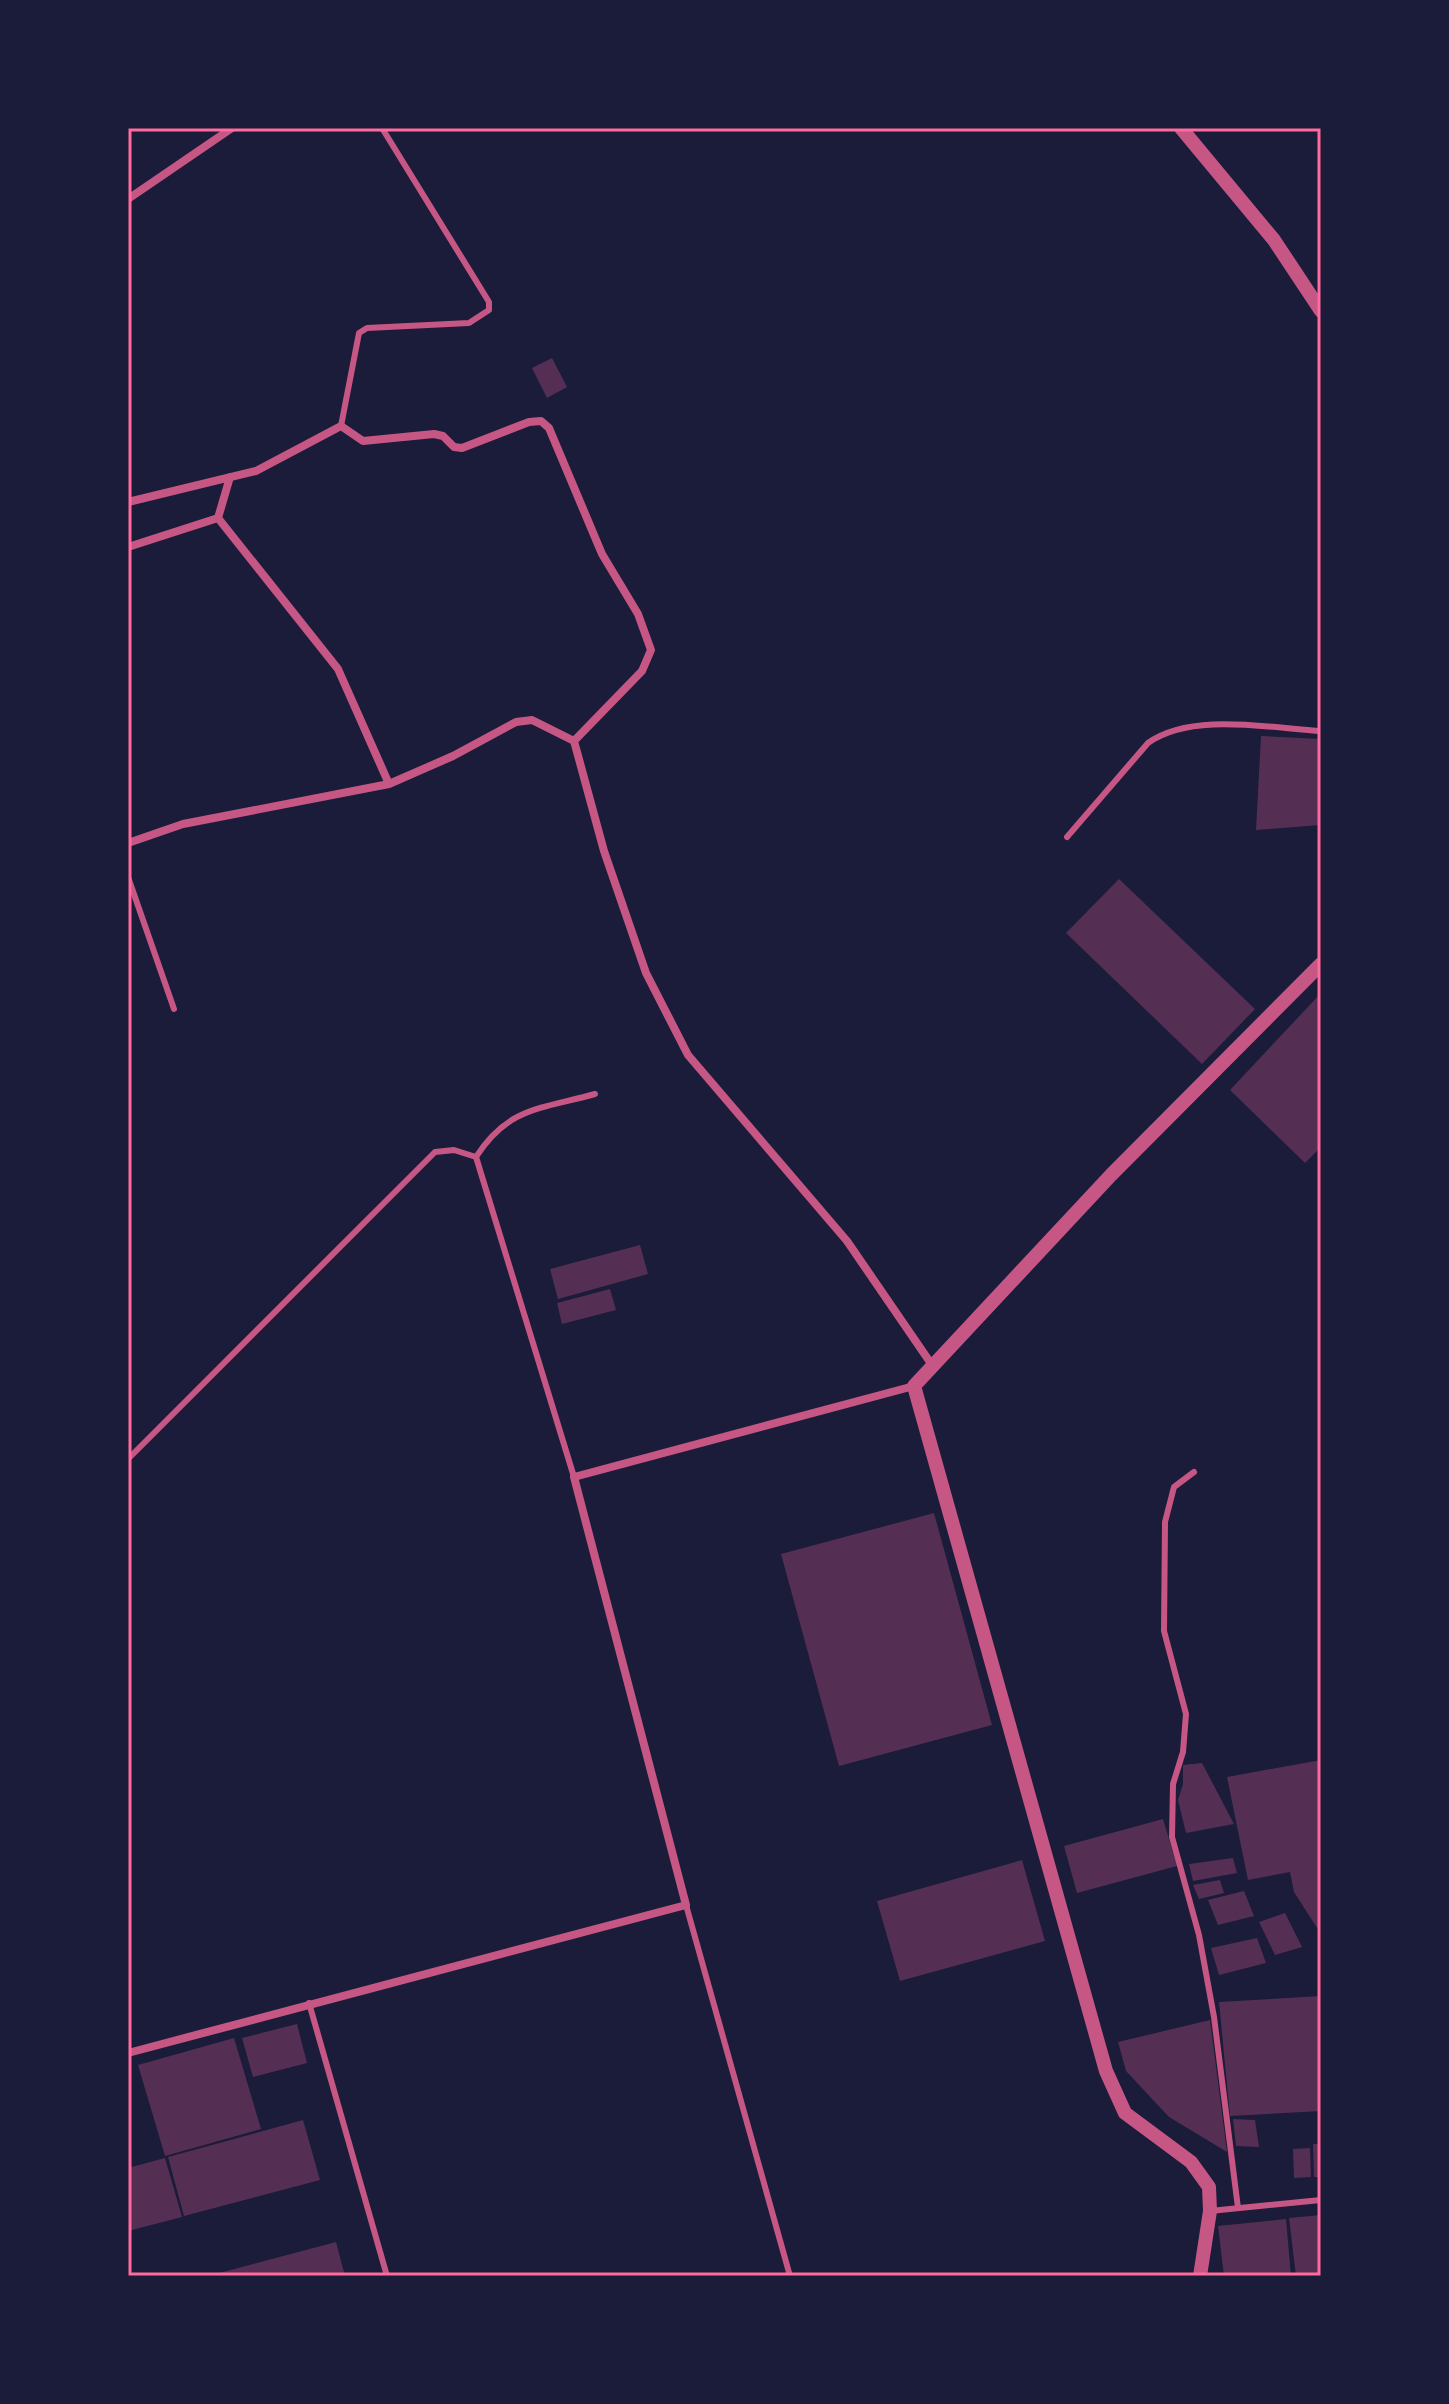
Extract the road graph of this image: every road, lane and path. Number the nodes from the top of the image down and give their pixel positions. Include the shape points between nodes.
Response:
1 (232, 128) edge
2 (382, 128) edge
3 (1181, 128) edge
4 (128, 199) edge
5 (1321, 311) edge
6 (341, 426) junction
7 (230, 477) junction
8 (128, 502) edge
9 (218, 518) junction
10 (128, 547) edge
11 (1321, 731) edge
12 (574, 741) junction
13 (389, 784) junction
14 (1067, 837) dead end
15 (128, 843) edge
16 (128, 877) edge
17 (1321, 964) edge
18 (174, 1009) dead end
19 (595, 1094) dead end
20 (476, 1157) junction
21 (932, 1365) junction
22 (914, 1386) junction
23 (128, 1459) edge
24 (1194, 1472) dead end
25 (574, 1477) junction
26 (686, 1905) junction
27 (309, 2003) junction
28 (128, 2053) edge
29 (1321, 2200) edge
30 (1238, 2208) junction
31 (1210, 2211) junction
32 (387, 2276) edge
33 (790, 2276) edge
34 (1200, 2276) edge

1 - 4 street
2 - 6 lane via 489,302 489,310 469,323 367,328 359,333
3 - 5 street via 1274,240
6 - 7 street via 256,471
6 - 12 street via 363,441 434,434 462,448 529,422 541,421 549,428 602,554 638,614 651,650 642,671
7 - 8 street
7 - 9 street
9 - 10 street
9 - 13 street via 338,669
11 - 14 lane via 1201,725 1164,732 1148,743
12 - 13 street via 532,720 516,722
12 - 21 street via 646,973 688,1055 847,1241
13 - 15 street via 183,824
16 - 18 lane
17 - 21 street
19 - 20 lane via 510,1118
20 - 23 lane via 454,1150 435,1152
20 - 25 lane
21 - 22 street
22 - 25 street
22 - 31 street via 1106,2071 1125,2113 1203,2176
24 - 30 lane via 1174,1487 1165,1522 1164,1631 1186,1714 1173,1784 1172,1837 1199,1935 1214,2017
25 - 26 street
26 - 27 street
26 - 33 lane
27 - 28 street
27 - 32 lane
29 - 30 lane
30 - 31 lane
31 - 34 street

